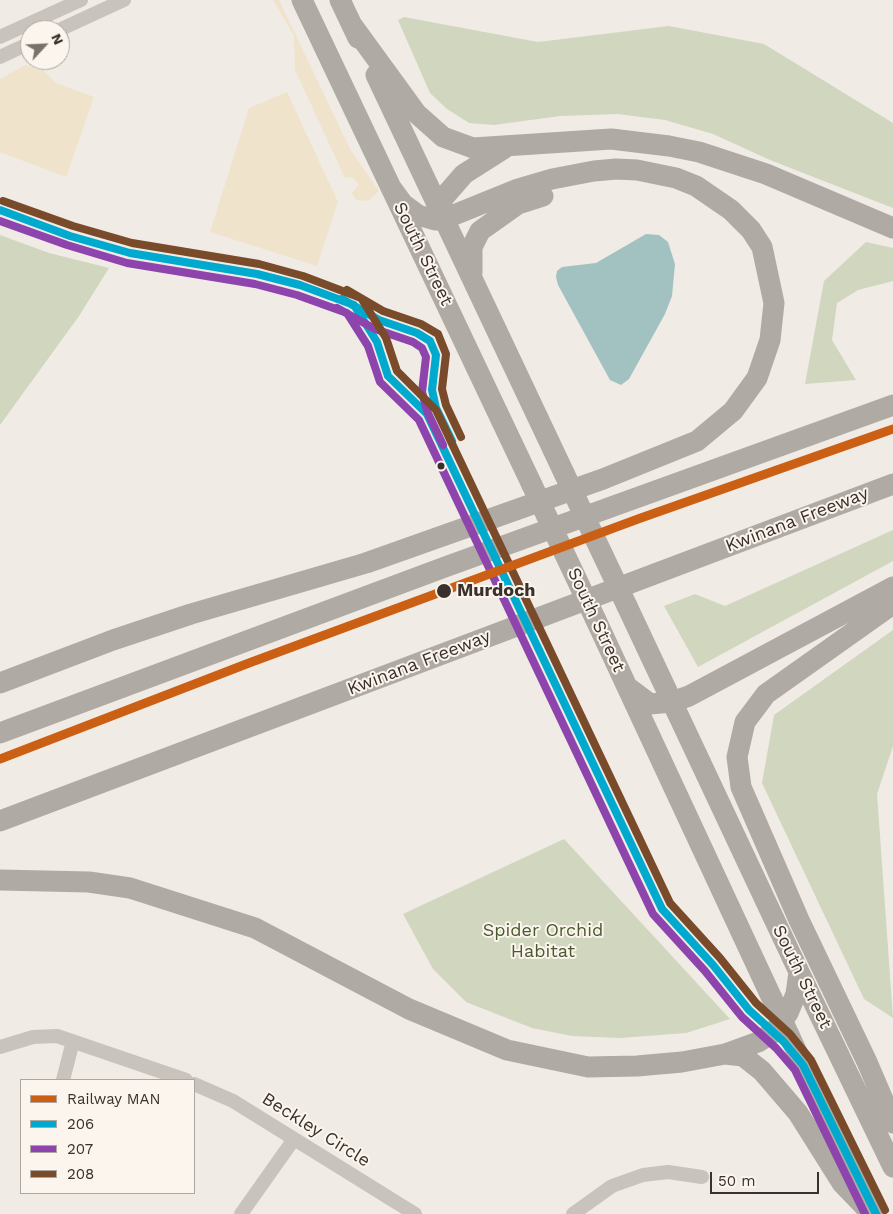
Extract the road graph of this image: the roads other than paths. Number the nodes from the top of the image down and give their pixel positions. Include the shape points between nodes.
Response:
1 (81, 0) edge
2 (124, 0) edge
3 (302, 0) edge
4 (340, 0) edge
5 (70, 25) edge
6 (352, 25) junction
7 (0, 37) edge
8 (20, 48) edge
9 (0, 57) edge
10 (508, 146) junction
11 (656, 174) junction
12 (392, 189) junction
13 (439, 215) junction
14 (893, 228) edge
15 (431, 269) junction
16 (472, 278) junction
17 (893, 405) edge
18 (893, 484) edge
19 (893, 587) edge
20 (893, 604) edge
21 (0, 683) edge
22 (628, 687) junction
23 (672, 702) junction
24 (0, 733) edge
25 (0, 821) edge
26 (0, 880) edge
27 (798, 972) junction
28 (783, 1020) junction
29 (73, 1041) junction
30 (0, 1048) edge
31 (725, 1054) junction
32 (63, 1079) edge
33 (183, 1079) edge
34 (195, 1084) edge
35 (893, 1123) edge
36 (294, 1139) junction
37 (893, 1167) edge
38 (702, 1177) dead end
39 (241, 1214) edge
40 (415, 1214) edge
41 (573, 1214) edge
42 (871, 1214) edge
43 (876, 1214) edge

1 - 7 street
2 - 5 street
3 - 12 highway, South Street
4 - 6 highway, South Street
6 - 10 highway via 416,113 436,133 473,148
6 - 13 highway, South Street
8 - 9 street
10 - 13 highway via 464,174
10 - 14 highway via 610,139 699,152 766,174
11 - 13 highway via 616,169 552,179
11 - 16 highway via 606,179 561,189 518,204 480,230 472,247
11 - 21 highway via 696,186 731,210 751,230 762,247 768,266 774,303 765,358 746,395 697,441 603,479 366,563 191,614
12 - 13 highway via 418,215
12 - 15 highway, South Street
13 - 15 highway via 430,236
13 - 16 highway, South Street
15 - 22 highway, South Street, bridge
16 - 23 highway, South Street, bridge
17 - 24 highway
18 - 25 highway, Kwinana Freeway
19 - 23 highway via 689,696
20 - 35 highway via 766,694 745,722 737,757 741,787
22 - 23 highway via 650,704
22 - 28 highway, South Street
23 - 27 highway, South Street
26 - 31 highway via 89,882 130,888 256,928 409,1010 507,1050 588,1066 637,1066
27 - 28 highway via 796,994
27 - 37 highway, South Street
28 - 31 highway via 774,1032 758,1042
28 - 43 highway, South Street
29 - 30 street via 57,1036 33,1037
29 - 32 street
29 - 33 street
31 - 42 highway via 743,1056 762,1071 798,1113 842,1182
34 - 36 street, Beckley Circle via 233,1101
36 - 39 street
36 - 40 street, Beckley Circle
38 - 41 street via 668,1172 643,1176 612,1186

